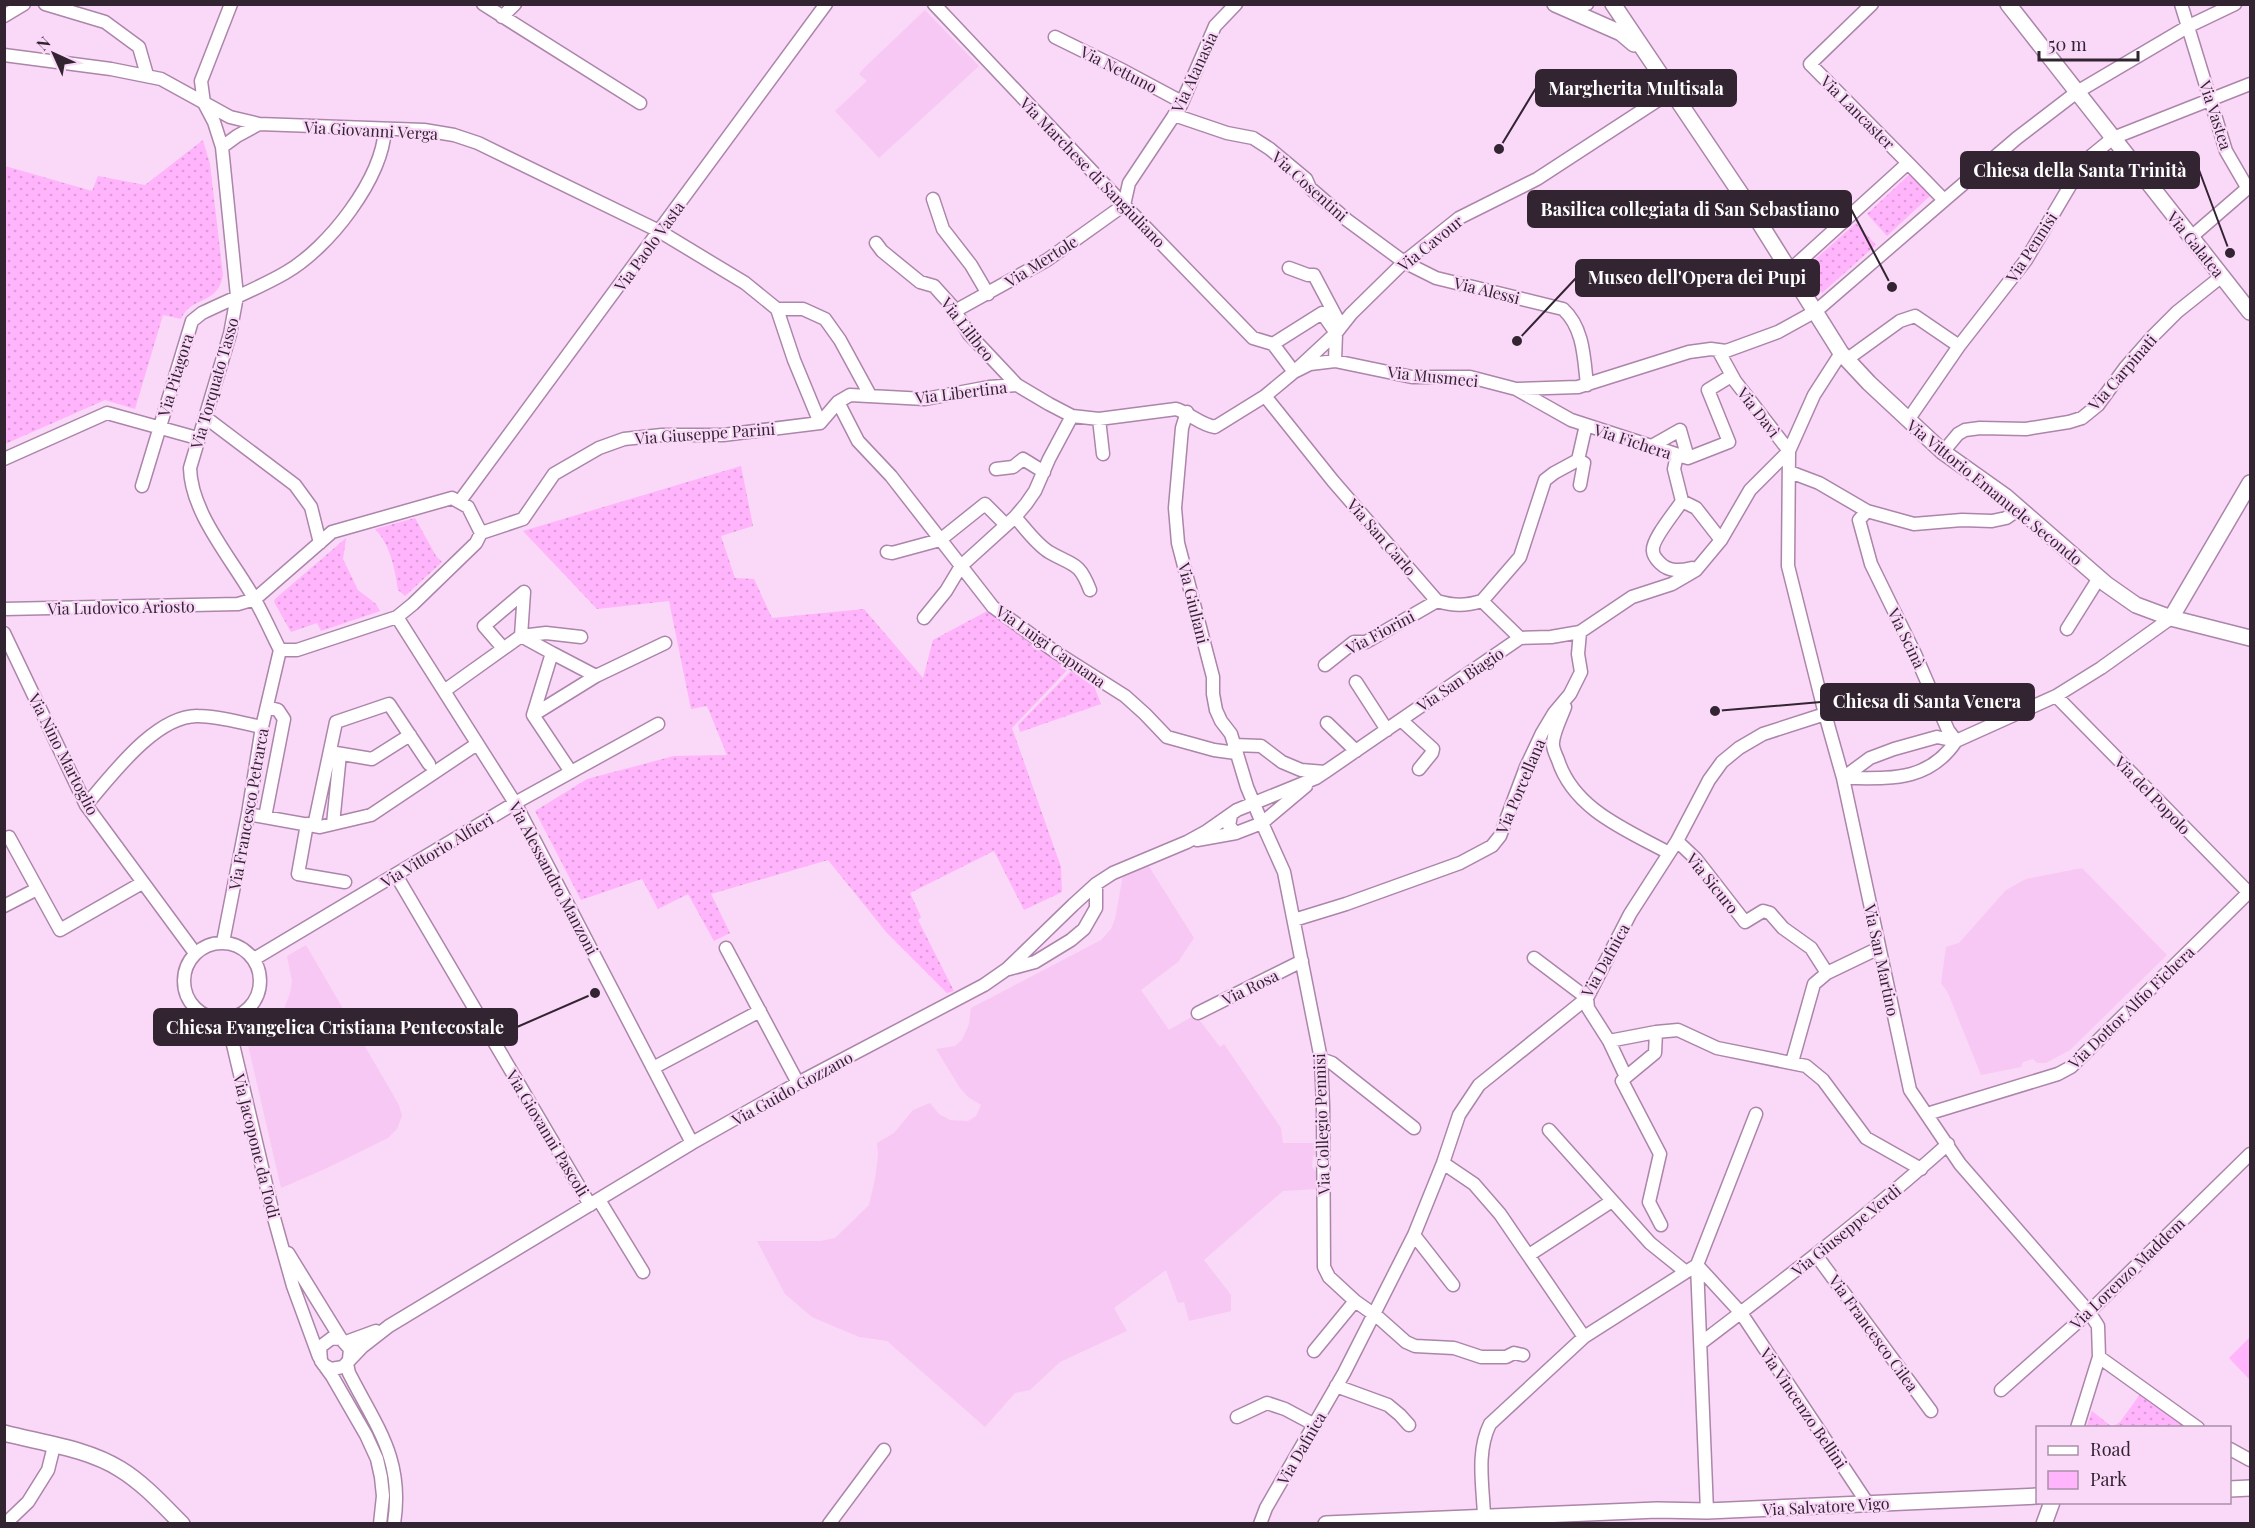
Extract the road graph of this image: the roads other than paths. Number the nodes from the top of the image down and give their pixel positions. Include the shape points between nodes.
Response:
1 (24, 4) edge
2 (45, 4) edge
3 (231, 4) edge
4 (483, 4) edge
5 (514, 4) edge
6 (826, 4) edge
7 (934, 4) edge
8 (1236, 4) edge
9 (1587, 4) edge
10 (1612, 4) edge
11 (1872, 4) edge
12 (2008, 4) edge
13 (2181, 4) edge
14 (2235, 4) edge
15 (1560, 7) edge
16 (4, 16) edge
17 (502, 16) junction
18 (2189, 26) junction
19 (1055, 37) dead end
20 (1641, 49) junction
21 (4, 55) edge
22 (147, 75) junction
23 (2250, 84) edge
24 (1672, 91) junction
25 (2077, 92) junction
26 (2211, 100) junction
27 (1182, 102) junction
28 (204, 103) junction
29 (640, 103) dead end
30 (1174, 115) junction
31 (259, 124) junction
32 (384, 129) junction
33 (2113, 138) junction
34 (222, 147) junction
35 (1907, 161) junction
36 (2249, 187) edge
37 (1946, 198) junction
38 (933, 199) dead end
39 (1124, 205) junction
40 (659, 231) junction
41 (2190, 238) junction
42 (876, 243) dead end
43 (1404, 262) junction
44 (1788, 267) junction
45 (1289, 268) dead end
46 (2222, 276) junction
47 (988, 294) junction
48 (237, 296) junction
49 (777, 309) junction
50 (955, 311) junction
51 (1816, 311) junction
52 (2250, 312) edge
53 (1338, 329) junction
54 (1273, 344) junction
55 (1959, 346) junction
56 (1722, 351) junction
57 (1846, 359) junction
58 (1335, 361) junction
59 (1294, 372) junction
60 (1733, 378) junction
61 (1017, 385) junction
62 (1583, 386) junction
63 (1516, 389) junction
64 (870, 395) junction
65 (1265, 396) junction
66 (838, 402) junction
67 (1187, 412) junction
68 (1072, 416) junction
69 (205, 417) junction
70 (1099, 419) junction
71 (1908, 420) junction
72 (820, 423) junction
73 (1586, 425) junction
74 (159, 428) junction
75 (197, 438) junction
76 (1789, 446) junction
77 (1650, 447) junction
78 (1943, 452) junction
79 (1103, 454) dead end
80 (1683, 457) junction
81 (4, 459) edge
82 (1578, 460) junction
83 (996, 469) dead end
84 (1044, 472) junction
85 (1790, 472) junction
86 (2250, 483) edge
87 (1580, 484) dead end
88 (142, 486) dead end
89 (460, 501) junction
90 (1682, 501) junction
91 (2019, 509) junction
92 (1867, 511) junction
93 (1011, 521) junction
94 (486, 531) junction
95 (940, 540) junction
96 (1721, 540) junction
97 (320, 543) junction
98 (886, 552) dead end
99 (961, 566) junction
100 (1699, 566) junction
101 (2099, 578) junction
102 (1090, 590) dead end
103 (255, 599) junction
104 (1437, 601) junction
105 (1482, 601) junction
106 (4, 609) edge
107 (924, 618) dead end
108 (2171, 618) junction
109 (398, 620) junction
110 (2067, 629) dead end
111 (1580, 632) junction
112 (4, 633) edge
113 (521, 636) junction
114 (581, 637) dead end
115 (1520, 638) junction
116 (2250, 638) edge
117 (665, 643) dead end
118 (503, 648) junction
119 (279, 653) junction
120 (552, 653) junction
121 (1324, 665) dead end
122 (596, 676) junction
123 (1356, 682) dead end
124 (444, 691) junction
125 (1570, 694) junction
126 (2056, 696) junction
127 (267, 707) junction
128 (1825, 714) junction
129 (533, 716) junction
130 (1401, 720) junction
131 (1327, 723) dead end
132 (658, 724) dead end
133 (262, 727) junction
134 (1387, 730) junction
135 (410, 735) junction
136 (1956, 741) junction
137 (477, 744) junction
138 (1235, 749) junction
139 (1356, 751) junction
140 (335, 753) junction
141 (429, 764) dead end
142 (1419, 769) dead end
143 (571, 772) junction
144 (1321, 775) junction
145 (1843, 778) junction
146 (515, 803) junction
147 (1254, 803) junction
148 (86, 805) junction
149 (248, 814) junction
150 (1231, 815) junction
151 (265, 817) junction
152 (1262, 823) junction
153 (333, 824) junction
154 (310, 825) junction
155 (1236, 833) junction
156 (9, 837) dead end
157 (1677, 841) junction
158 (1187, 842) junction
159 (1669, 853) junction
160 (396, 875) junction
161 (345, 882) dead end
162 (142, 883) junction
163 (1096, 884) junction
164 (37, 889) junction
165 (2250, 893) edge
166 (4, 906) edge
167 (1294, 920) junction
168 (223, 942) junction
169 (726, 948) dead end
170 (1879, 948) junction
171 (195, 953) junction
172 (1534, 958) dead end
173 (254, 959) junction
174 (1302, 961) junction
175 (1007, 969) junction
176 (1827, 973) junction
177 (1587, 998) junction
178 (760, 1011) junction
179 (1198, 1012) dead end
180 (227, 1019) junction
181 (1656, 1032) junction
182 (1609, 1041) junction
183 (1321, 1059) junction
184 (1792, 1062) junction
185 (653, 1068) junction
186 (1626, 1077) junction
187 (798, 1083) junction
188 (1756, 1114) dead end
189 (1927, 1114) junction
190 (1414, 1128) dead end
191 (1549, 1130) dead end
192 (692, 1143) junction
193 (1948, 1144) junction
194 (2250, 1154) edge
195 (1443, 1163) junction
196 (1921, 1169) junction
197 (1612, 1201) junction
198 (595, 1203) junction
199 (1661, 1225) dead end
200 (1414, 1235) junction
201 (282, 1242) junction
202 (1816, 1255) junction
203 (1529, 1256) junction
204 (1691, 1268) junction
205 (643, 1272) dead end
206 (1453, 1284) dead end
207 (1353, 1300) junction
208 (2089, 1312) junction
209 (1741, 1313) junction
210 (1376, 1315) junction
211 (389, 1326) junction
212 (1584, 1337) junction
213 (344, 1341) junction
214 (1701, 1343) junction
215 (1314, 1351) dead end
216 (1523, 1354) dead end
217 (2099, 1357) junction
218 (322, 1361) junction
219 (348, 1362) junction
220 (1336, 1386) junction
221 (2001, 1390) dead end
222 (1931, 1411) dead end
223 (1237, 1417) dead end
224 (1315, 1425) junction
225 (1409, 1425) dead end
226 (2078, 1426) edge
227 (2195, 1426) edge
228 (4, 1434) edge
229 (54, 1446) junction
230 (884, 1450) dead end
231 (2231, 1450) edge
232 (2250, 1460) edge
233 (2250, 1488) edge
234 (2231, 1489) edge
235 (2036, 1496) edge
236 (1868, 1504) junction
237 (2052, 1504) edge
238 (1707, 1511) junction
239 (1484, 1516) junction
240 (1657, 1516) edge
241 (1461, 1521) edge
242 (5, 1524) edge
243 (182, 1524) edge
244 (380, 1524) edge
245 (394, 1524) edge
246 (829, 1524) edge
247 (1260, 1524) edge
248 (1326, 1524) edge
249 (2044, 1524) edge

1 - 16 street
2 - 22 street via 105,22 140,47
3 - 28 street via 201,81
4 - 17 street
5 - 17 street
6 - 40 street, Via Paolo Vasta
7 - 39 street, Via Marchese di Sangiuliano
8 - 27 street, Via Atanasia via 1215,26
9 - 15 street
10 - 20 street
11 - 35 street, Via Lancaster via 1810,64
12 - 25 street, Via Galatea
13 - 18 street, Via Vastea
14 - 18 street
15 - 20 street via 1621,33
17 - 29 street
18 - 25 street
18 - 26 street, Via Vastea
19 - 27 street, Via Nettuno
20 - 24 street, Via Vittorio Emanuele Secondo
21 - 22 street, Via Giovanni Verga
22 - 28 street, Via Giovanni Verga
23 - 26 street, Via Pennisi
24 - 43 street, Via Cavour via 1537,179 1459,218
24 - 44 street, Via Vittorio Emanuele Secondo
25 - 33 street, Via Galatea
25 - 37 street
26 - 33 street, Via Pennisi
26 - 36 street, Via Vastea via 2226,151
27 - 30 street, Via Atanasia
28 - 31 street, Via Giovanni Verga via 230,117
28 - 34 street, Via Torquato Tasso
30 - 39 street, Via Atanasia via 1129,183
30 - 43 street, Via Cosentini via 1253,138 1306,179 1310,188 1347,220
31 - 32 street, Via Giovanni Verga
31 - 34 street
32 - 40 street, Via Giovanni Verga via 424,130 478,143
32 - 48 street, Via Pitagora via 368,183 347,215 287,273
33 - 41 street, Via Galatea
33 - 55 street, Via Pennisi via 2091,156 2026,260
34 - 48 street, Via Torquato Tasso
35 - 37 street, Via Lancaster
35 - 44 street
36 - 41 street
37 - 51 street
38 - 47 street via 943,229
39 - 47 street, Via Mertole via 1047,260
39 - 54 street, Via Marchese di Sangiuliano via 1253,338
40 - 49 street, Via Giovanni Verga via 745,283
40 - 89 street, Via Paolo Vasta
41 - 46 street, Via Galatea
42 - 50 street, Via Lilibeo via 920,282 934,286
43 - 53 street, Via Cavour
43 - 62 street, Via Alessi via 1436,278 1563,309 1583,343
44 - 51 street, Via Vittorio Emanuele Secondo
45 - 53 street via 1314,275
46 - 52 street, Via Galatea
46 - 78 street, Via Carpinati via 2153,336 2098,405 2082,418 2026,429 1965,430
47 - 50 street, Via Mertole
48 - 69 street, Via Torquato Tasso
48 - 74 street, Via Pitagora via 192,321
49 - 64 street via 803,309 825,319
49 - 72 street
50 - 61 street, Via Lilibeo via 969,334
51 - 56 street via 1778,332
51 - 57 street, Via Vittorio Emanuele Secondo
53 - 54 street via 1322,313
53 - 58 street
53 - 59 street, Via Cavour
54 - 59 street
55 - 57 street via 1915,316 1900,321
55 - 71 street, Via Pennisi
56 - 60 street, Via Davì
56 - 62 street via 1689,352
57 - 71 street, Via Vittorio Emanuele Secondo
57 - 76 street via 1827,374
58 - 59 street via 1310,364
58 - 63 street, Via Musmeci via 1412,377 1470,377
59 - 65 street, Via Cavour
60 - 76 street, Via Davì
60 - 80 street, Via Fichera via 1708,390 1730,442
61 - 64 street, Via Libertina via 926,399
61 - 68 street, Via Lilibeo
62 - 63 street
63 - 73 street, Via Fichera
64 - 66 street via 850,395
65 - 67 street, Via Lilibeo via 1215,427
65 - 104 street, Via San Carlo
66 - 72 street
66 - 95 street, Via Luigi Capuana via 858,441 891,476
67 - 70 street, Via Lilibeo via 1176,409
67 - 138 street, Via Giuliani via 1174,508 1178,543 1213,677 1216,710
68 - 70 street, Via Lilibeo
68 - 84 street
69 - 75 street, Via Torquato Tasso
69 - 97 street via 296,485 311,507
70 - 79 street
71 - 78 street, Via Vittorio Emanuele Secondo
72 - 94 street, Via Giuseppe Parini via 723,435 624,439 599,448 554,474 523,519
73 - 77 street, Via Fichera
73 - 82 street
74 - 75 street
74 - 81 street via 107,413
74 - 88 street, Via Pitagora
75 - 103 street, Via Torquato Tasso via 190,483 200,510
76 - 85 street, Via San Martino
76 - 96 street via 1750,490
77 - 80 street, Via Fichera
77 - 80 street via 1680,430
78 - 91 street, Via Vittorio Emanuele Secondo
80 - 90 street via 1674,469
82 - 87 street via 1584,463
82 - 105 street via 1545,480 1520,557
83 - 84 street via 1013,467 1023,459
84 - 93 street via 1035,491
85 - 92 street via 1819,483
85 - 128 street, Via San Martino via 1788,566
86 - 108 street
89 - 94 street
89 - 97 street via 452,498 332,532
90 - 96 street via 1696,508
90 - 100 street via 1655,540 1653,551 1660,563 1673,571
91 - 92 street via 1992,521 1914,524
91 - 101 street, Via Vittorio Emanuele Secondo
92 - 136 street, Via Scinà via 1859,520 1871,564
93 - 95 street via 985,504
93 - 99 street
93 - 102 street via 1048,551 1083,572
94 - 109 street
95 - 98 street
95 - 99 street, Via Luigi Capuana
96 - 100 street
97 - 103 street
99 - 107 street
99 - 138 street, Via Luigi Capuana via 993,607 1125,696 1167,737 1214,750
100 - 111 street via 1672,584 1632,597
101 - 108 street, Via Vittorio Emanuele Secondo via 2136,605
101 - 110 street
103 - 106 street, Via Ludovico Ariosto via 238,604
103 - 119 street, Via Torquato Tasso
104 - 105 street via 1454,606
104 - 121 street, Via Fiorini via 1366,642 1354,642
105 - 115 street
108 - 116 street, Via Vittorio Emanuele Secondo
108 - 126 street
109 - 119 street
109 - 124 street, Via Alessandro Manzoni
111 - 115 street
111 - 125 street, Via Porcellana via 1581,672
112 - 148 street, Via Nino Martoglio
113 - 114 street via 546,633
113 - 118 street
113 - 118 street via 524,592 484,626
113 - 120 street
115 - 130 street, Via San Biagio
117 - 122 street
118 - 124 street
119 - 127 street, Via Francesco Petrarca
120 - 122 street
120 - 129 street
122 - 129 street
123 - 134 street
124 - 137 street, Via Alessandro Manzoni
125 - 159 street via 1552,744 1559,765 1594,811
125 - 167 street, Via Porcellana via 1542,733 1500,836 1485,851
126 - 136 street
126 - 165 street, Via del Popolo
127 - 133 street, Via Francesco Petrarca
127 - 151 street, Via Francesco Petrarca via 278,710 284,719
128 - 145 street, Via San Martino
128 - 157 street, Via Dafnica via 1763,734 1722,762
129 - 143 street
130 - 134 street, Via San Biagio
130 - 142 street, Via San Biagio via 1433,748
131 - 139 street
132 - 143 street, Via Vittorio Alfieri
133 - 148 street via 197,716 173,720 152,734
133 - 149 street, Via Francesco Petrarca
134 - 139 street, Via San Biagio
135 - 140 street via 372,759
135 - 140 street via 389,704 336,722
135 - 141 street
136 - 145 street via 1937,737 1894,748 1870,758
136 - 145 street via 1947,755 1920,772 1897,777
137 - 146 street, Via Alessandro Manzoni
137 - 153 street via 371,815
138 - 144 street via 1261,747 1282,762
138 - 147 street, Via Giuliani
139 - 144 street, Via San Biagio
140 - 153 street
140 - 154 street
143 - 146 street, Via Vittorio Alfieri
144 - 147 street
144 - 152 street
145 - 170 street, Via San Martino
146 - 160 street, Via Vittorio Alfieri
146 - 185 street, Via Alessandro Manzoni
147 - 150 street
147 - 152 street, Via Collegio Pennisi
148 - 162 street, Via Nino Martoglio
149 - 151 street
149 - 168 street, Via Francesco Petrarca
150 - 155 street via 1229,826
150 - 158 street
151 - 154 street
152 - 155 street
152 - 167 street, Via Collegio Pennisi via 1284,872
153 - 154 street
154 - 161 street via 298,874
155 - 158 street
156 - 164 street
157 - 159 street, Via Dafnica
157 - 176 street, Via Sicuro via 1745,922 1763,911 1770,913 1811,948
158 - 163 street, Via Guido Gozzano
159 - 177 street, Via Dafnica via 1630,914
160 - 173 street, Via Vittorio Alfieri
160 - 198 street, Via Giovanni Pascoli
162 - 164 street via 60,930
162 - 171 street, Via Nino Martoglio
163 - 175 street, Via Guido Gozzano
163 - 175 street via 1096,908 1084,929 1035,963
164 - 166 street
165 - 189 street, Via Dottor Alfio Fichera via 2071,1067
167 - 174 street, Via Collegio Pennisi
168 - 171 street
168 - 173 street via 246,950
169 - 178 street
170 - 176 street
170 - 189 street, Via San Martino via 1910,1090
171 - 180 street via 183,977 190,1004 200,1013
172 - 177 street
173 - 180 street via 261,981 254,1002 247,1010
174 - 179 street, Via Rosa
174 - 183 street, Via Collegio Pennisi
175 - 187 street, Via Guido Gozzano via 960,999
176 - 184 street via 1811,990
177 - 182 street via 1588,1008
177 - 195 street, Via Dafnica via 1479,1085 1459,1115
178 - 185 street
178 - 187 street
180 - 201 street, Via Jacopone da Todi
181 - 182 street
181 - 184 street via 1678,1030 1717,1048
181 - 186 street via 1655,1053
182 - 186 street
183 - 190 street via 1332,1063
183 - 207 street, Via Collegio Pennisi via 1324,1267
184 - 196 street via 1806,1066 1823,1080 1866,1138
185 - 192 street, Via Alessandro Manzoni
186 - 199 street via 1623,1081 1660,1154 1648,1202
187 - 192 street, Via Guido Gozzano
188 - 204 street
189 - 193 street, Via San Martino
191 - 197 street
192 - 198 street, Via Guido Gozzano
193 - 196 street, Via Giuseppe Verdi
193 - 208 street, Via San Martino via 1960,1164
194 - 208 street, Via Lorenzo Maddem
195 - 200 street, Via Dafnica
195 - 203 street via 1474,1184
196 - 202 street, Via Giuseppe Verdi
197 - 203 street
197 - 204 street via 1650,1242
198 - 205 street, Via Giovanni Pascoli
198 - 211 street, Via Guido Gozzano
200 - 206 street
200 - 210 street, Via Dafnica
201 - 213 street
201 - 218 street via 293,1286
202 - 209 street, Via Giuseppe Verdi
202 - 222 street, Via Francesco Cilea
203 - 212 street
204 - 209 street, Via Vincenzo Bellini
204 - 212 street
204 - 214 street
207 - 210 street, Via Collegio Pennisi
207 - 215 street
208 - 217 street via 2098,1326
208 - 221 street, Via Lorenzo Maddem
209 - 214 street, Via Giuseppe Verdi
209 - 236 street, Via Vincenzo Bellini
210 - 216 street, Via Collegio Pennisi via 1415,1346 1454,1348 1481,1357
210 - 220 street, Via Dafnica
211 - 213 street
211 - 219 street
212 - 239 street via 1490,1424 1481,1448
213 - 218 street via 327,1340 320,1347
213 - 219 street via 351,1352
214 - 238 street
217 - 226 street
217 - 227 street
218 - 219 street via 336,1369
218 - 244 street via 377,1459 383,1496
219 - 245 street via 349,1373 387,1444 397,1485
220 - 224 street, Via Dafnica
220 - 225 street via 1388,1405
223 - 224 street via 1267,1403
224 - 247 street, Via Dafnica
228 - 229 street
229 - 242 street via 48,1470 28,1502
229 - 243 street via 118,1468 141,1483
230 - 246 street
231 - 232 street
233 - 234 street
235 - 236 street, Via Salvatore Vigo
236 - 238 street, Via Salvatore Vigo
237 - 249 street
238 - 240 street, Via Salvatore Vigo
239 - 240 street, Via Salvatore Vigo
239 - 241 street, Via Salvatore Vigo
241 - 248 street, Via Salvatore Vigo

